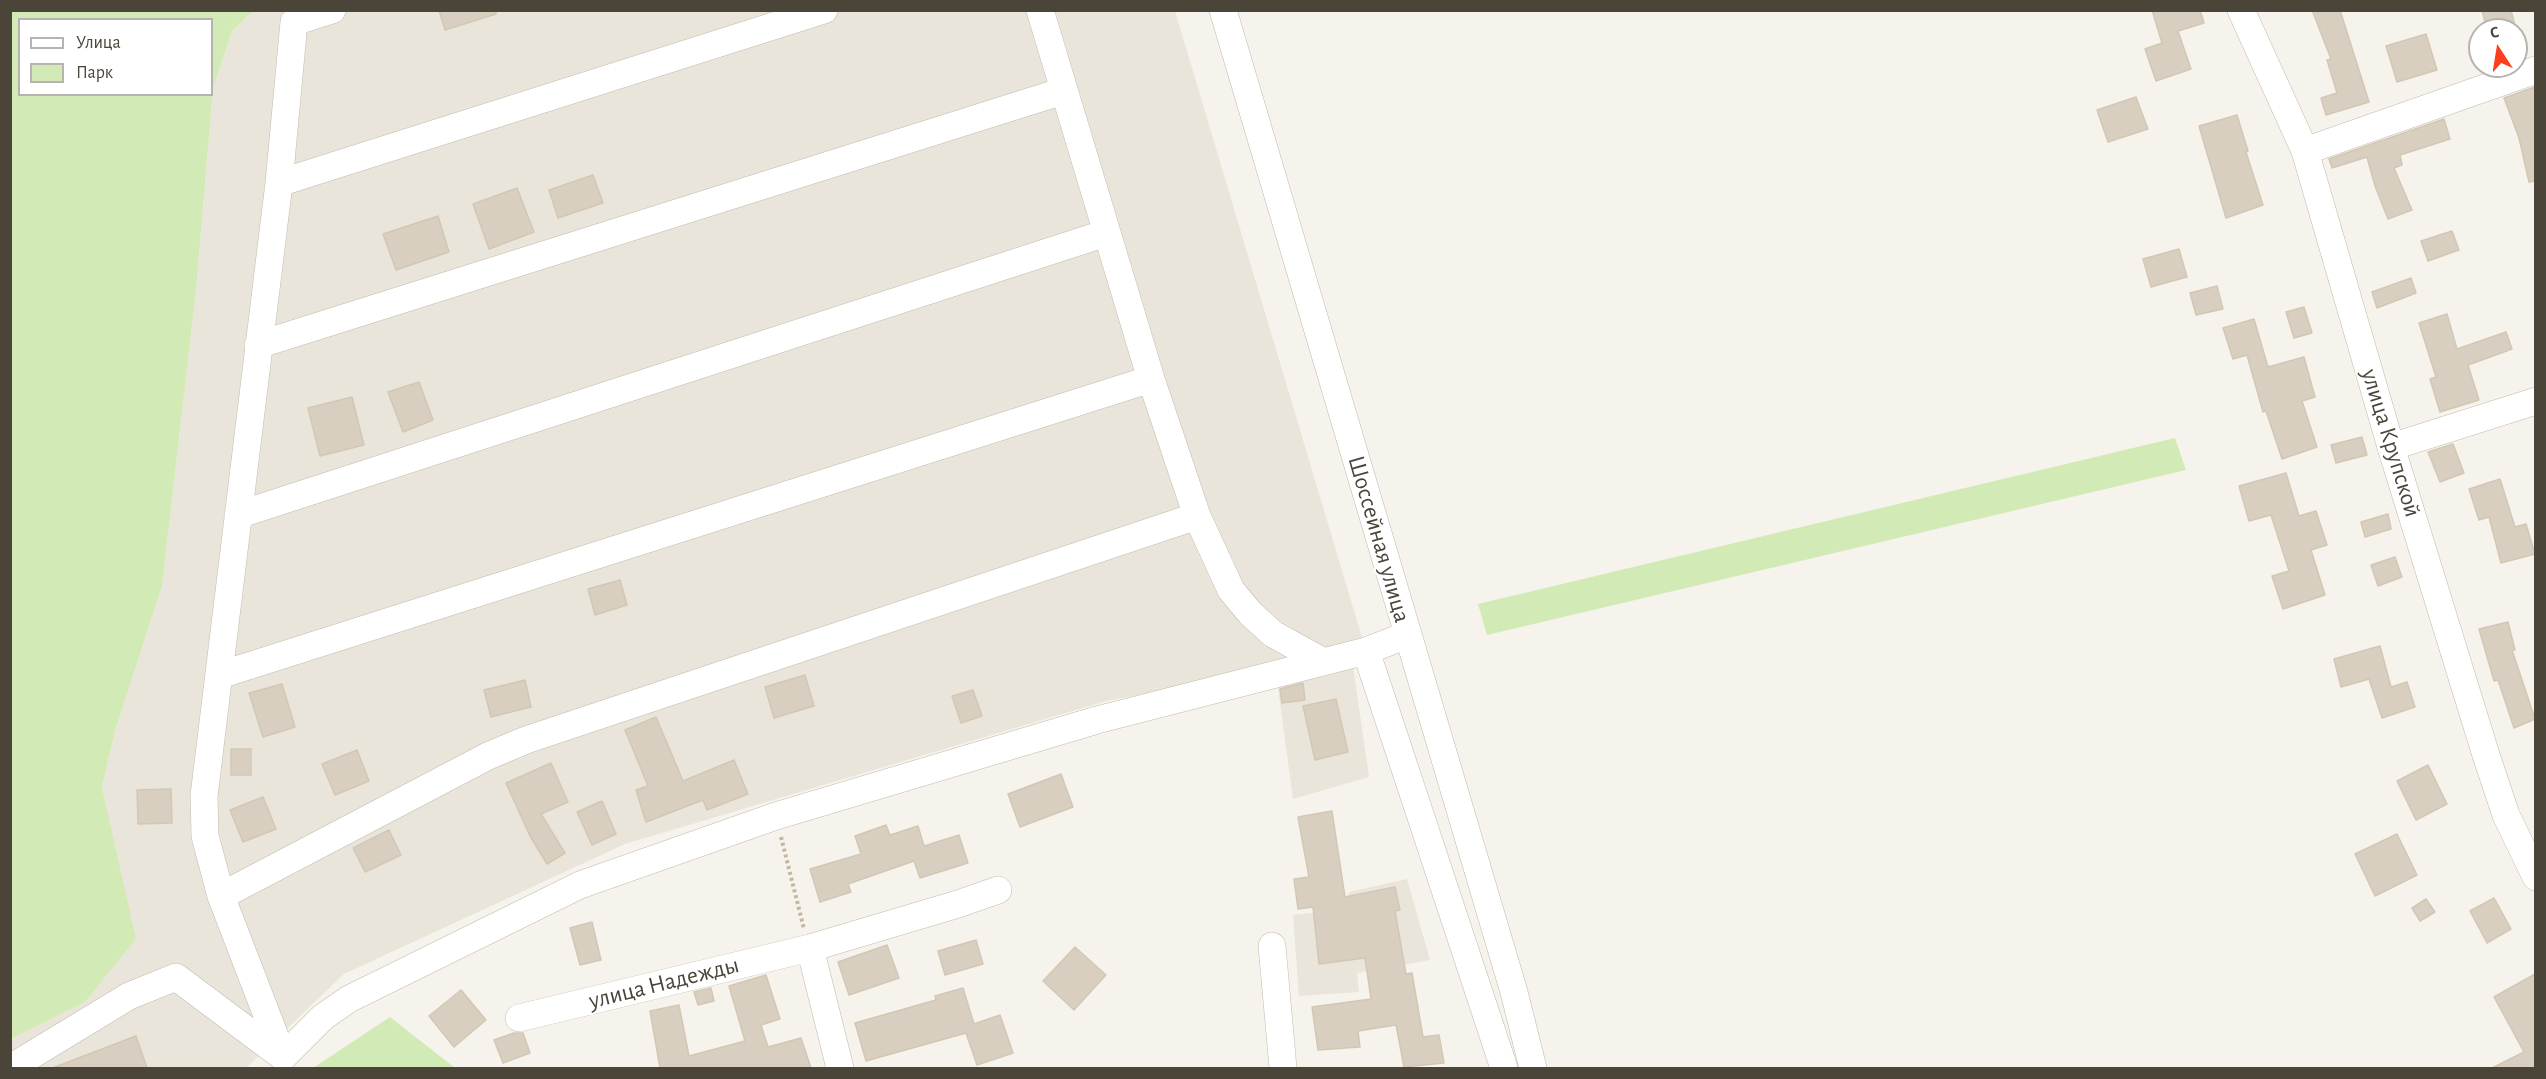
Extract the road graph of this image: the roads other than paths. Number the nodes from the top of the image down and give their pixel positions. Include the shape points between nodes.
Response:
1 (332, 10) edge
2 (824, 10) edge
3 (1040, 10) edge
4 (1223, 10) edge
5 (2241, 10) edge
6 (2535, 70) edge
7 (1063, 91) junction
8 (2305, 151) junction
9 (279, 183) junction
10 (1106, 233) junction
11 (258, 345) junction
12 (1151, 379) junction
13 (2535, 401) edge
14 (2391, 447) junction
15 (238, 515) junction
16 (1197, 516) junction
17 (1407, 634) junction
18 (1366, 651) junction
19 (1322, 662) junction
20 (220, 675) junction
21 (1445, 763) junction
22 (1409, 783) junction
23 (2535, 877) edge
24 (998, 890) dead end
25 (220, 896) junction
26 (1272, 946) dead end
27 (810, 948) junction
28 (1515, 992) junction
29 (1482, 1002) junction
30 (519, 1018) dead end
31 (283, 1057) junction
32 (15, 1068) edge
33 (840, 1068) edge
34 (1283, 1068) edge
35 (1504, 1068) edge
36 (1533, 1068) edge

1 - 9 street via 294,22
2 - 9 street
3 - 7 street
4 - 17 street, Шоссейная улица
5 - 8 street, улица Крупской
6 - 8 street
7 - 10 street
7 - 11 street
8 - 14 street, улица Крупской
9 - 11 street
10 - 12 street
10 - 15 street
11 - 15 street
12 - 16 street
12 - 20 street
13 - 14 street
14 - 23 street, улица Крупской via 2506,815
15 - 20 street
16 - 19 street via 1232,590 1250,613 1273,634
16 - 25 street via 526,740 488,756
17 - 18 street
17 - 21 street, Шоссейная улица
18 - 19 street
18 - 22 street
19 - 31 street via 1097,720 776,816 580,885 349,999 323,1017
20 - 25 street via 204,796 205,836
21 - 22 street
21 - 28 street, Шоссейная улица
22 - 29 street
24 - 27 street, улица Надежды
25 - 31 street
26 - 34 street
27 - 30 street, улица Надежды
27 - 33 street
28 - 29 street
28 - 36 street, Шоссейная улица
29 - 35 street
31 - 32 street via 176,977 129,996

